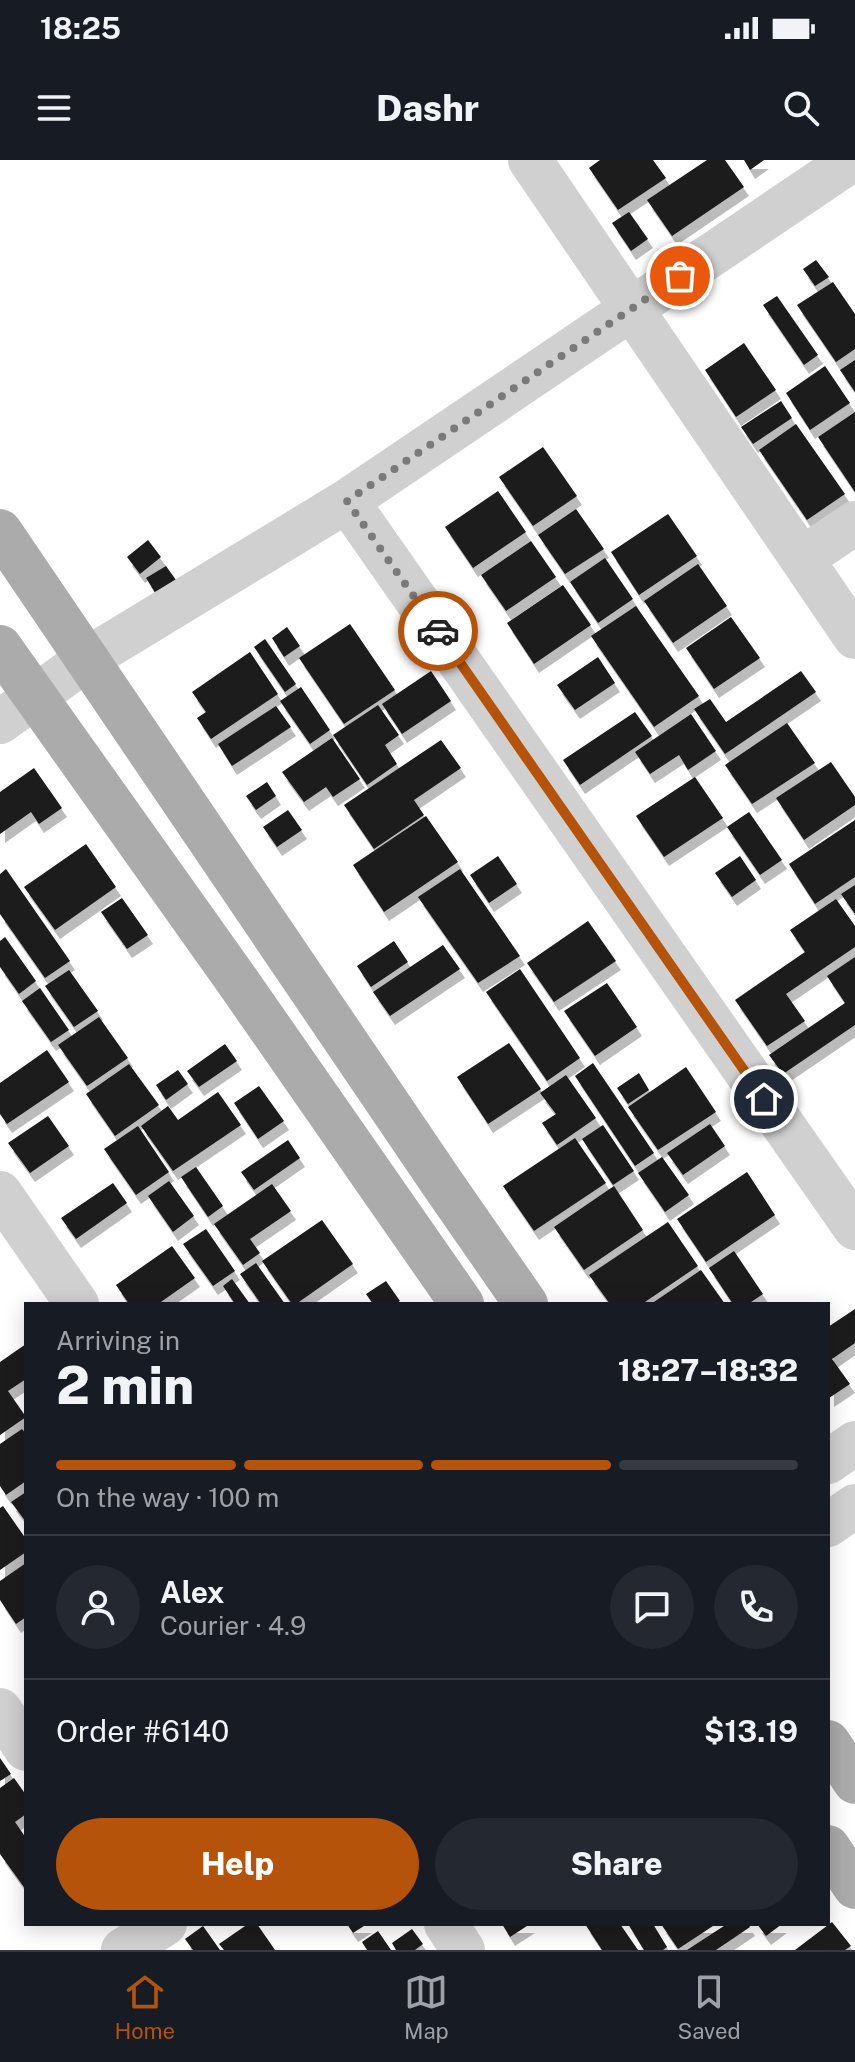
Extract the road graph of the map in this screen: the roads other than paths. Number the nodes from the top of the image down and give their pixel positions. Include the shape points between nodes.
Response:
1 (530, 160) edge
2 (852, 160) edge
3 (631, 309) junction
4 (347, 501) junction
5 (855, 523) edge
6 (0, 531) edge
7 (803, 558) junction
8 (855, 637) edge
9 (0, 647) edge
10 (87, 659) junction
11 (18, 710) edge
12 (286, 952) junction
13 (238, 982) junction
14 (0, 1193) edge
15 (855, 1228) edge
16 (76, 1302) edge
17 (461, 1302) edge
18 (525, 1302) edge
19 (855, 1443) edge
20 (830, 1461) edge
21 (855, 1506) edge
22 (830, 1524) edge
23 (0, 1710) edge
24 (830, 1745) edge
25 (24, 1746) edge
26 (855, 1782) edge
27 (830, 1850) edge
28 (855, 1887) edge
29 (447, 1926) edge
30 (463, 1950) edge

1 - 3 street
2 - 3 street
3 - 4 street
3 - 7 street
4 - 10 street
4 - 15 street
5 - 7 street
6 - 10 main road
7 - 8 street
9 - 11 main road
10 - 11 street
10 - 12 main road
11 - 13 main road
12 - 13 main road
12 - 18 main road
13 - 17 main road
14 - 16 street
19 - 20 street
21 - 22 street
23 - 25 street
24 - 26 main road
27 - 28 main road
29 - 30 street

